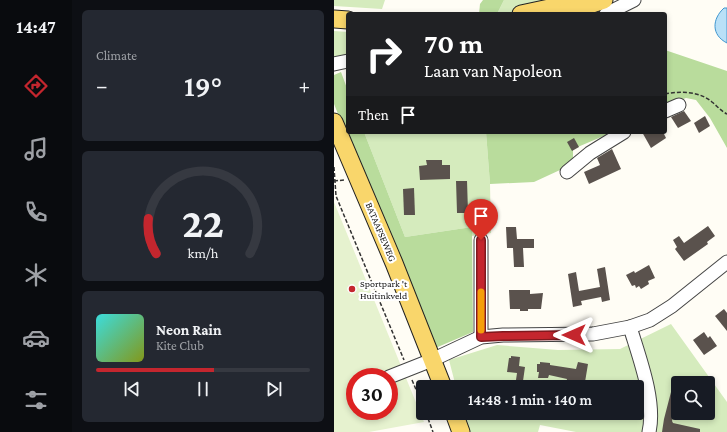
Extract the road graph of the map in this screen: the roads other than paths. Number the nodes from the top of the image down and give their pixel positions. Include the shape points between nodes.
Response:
1 (574, 0) edge
2 (604, 0) edge
3 (634, 0) edge
4 (528, 12) edge
5 (569, 12) edge
6 (610, 12) edge
7 (334, 19) edge
8 (346, 20) edge
9 (334, 28) edge
10 (346, 29) edge
11 (346, 61) edge
12 (334, 64) edge
13 (679, 105) dead end
14 (667, 110) edge
15 (334, 122) edge
16 (621, 134) edge
17 (567, 172) dead end
18 (481, 240) dead end
19 (727, 262) edge
20 (630, 327) junction
21 (481, 337) junction
22 (432, 360) junction
23 (398, 374) edge
24 (440, 380) edge
25 (457, 420) edge
26 (461, 432) edge
27 (649, 432) edge

1 - 4 main road
2 - 5 main road
3 - 6 street
7 - 8 main road
9 - 10 main road
11 - 12 street
13 - 14 street
15 - 22 main road, BATAAFSEWEG
16 - 17 street via 590,153
18 - 21 street
19 - 20 street via 672,306 650,320
20 - 21 street via 593,334
20 - 27 street via 646,382 650,405
21 - 22 street
22 - 23 street
22 - 24 main road, BATAAFSEWEG
25 - 26 main road

